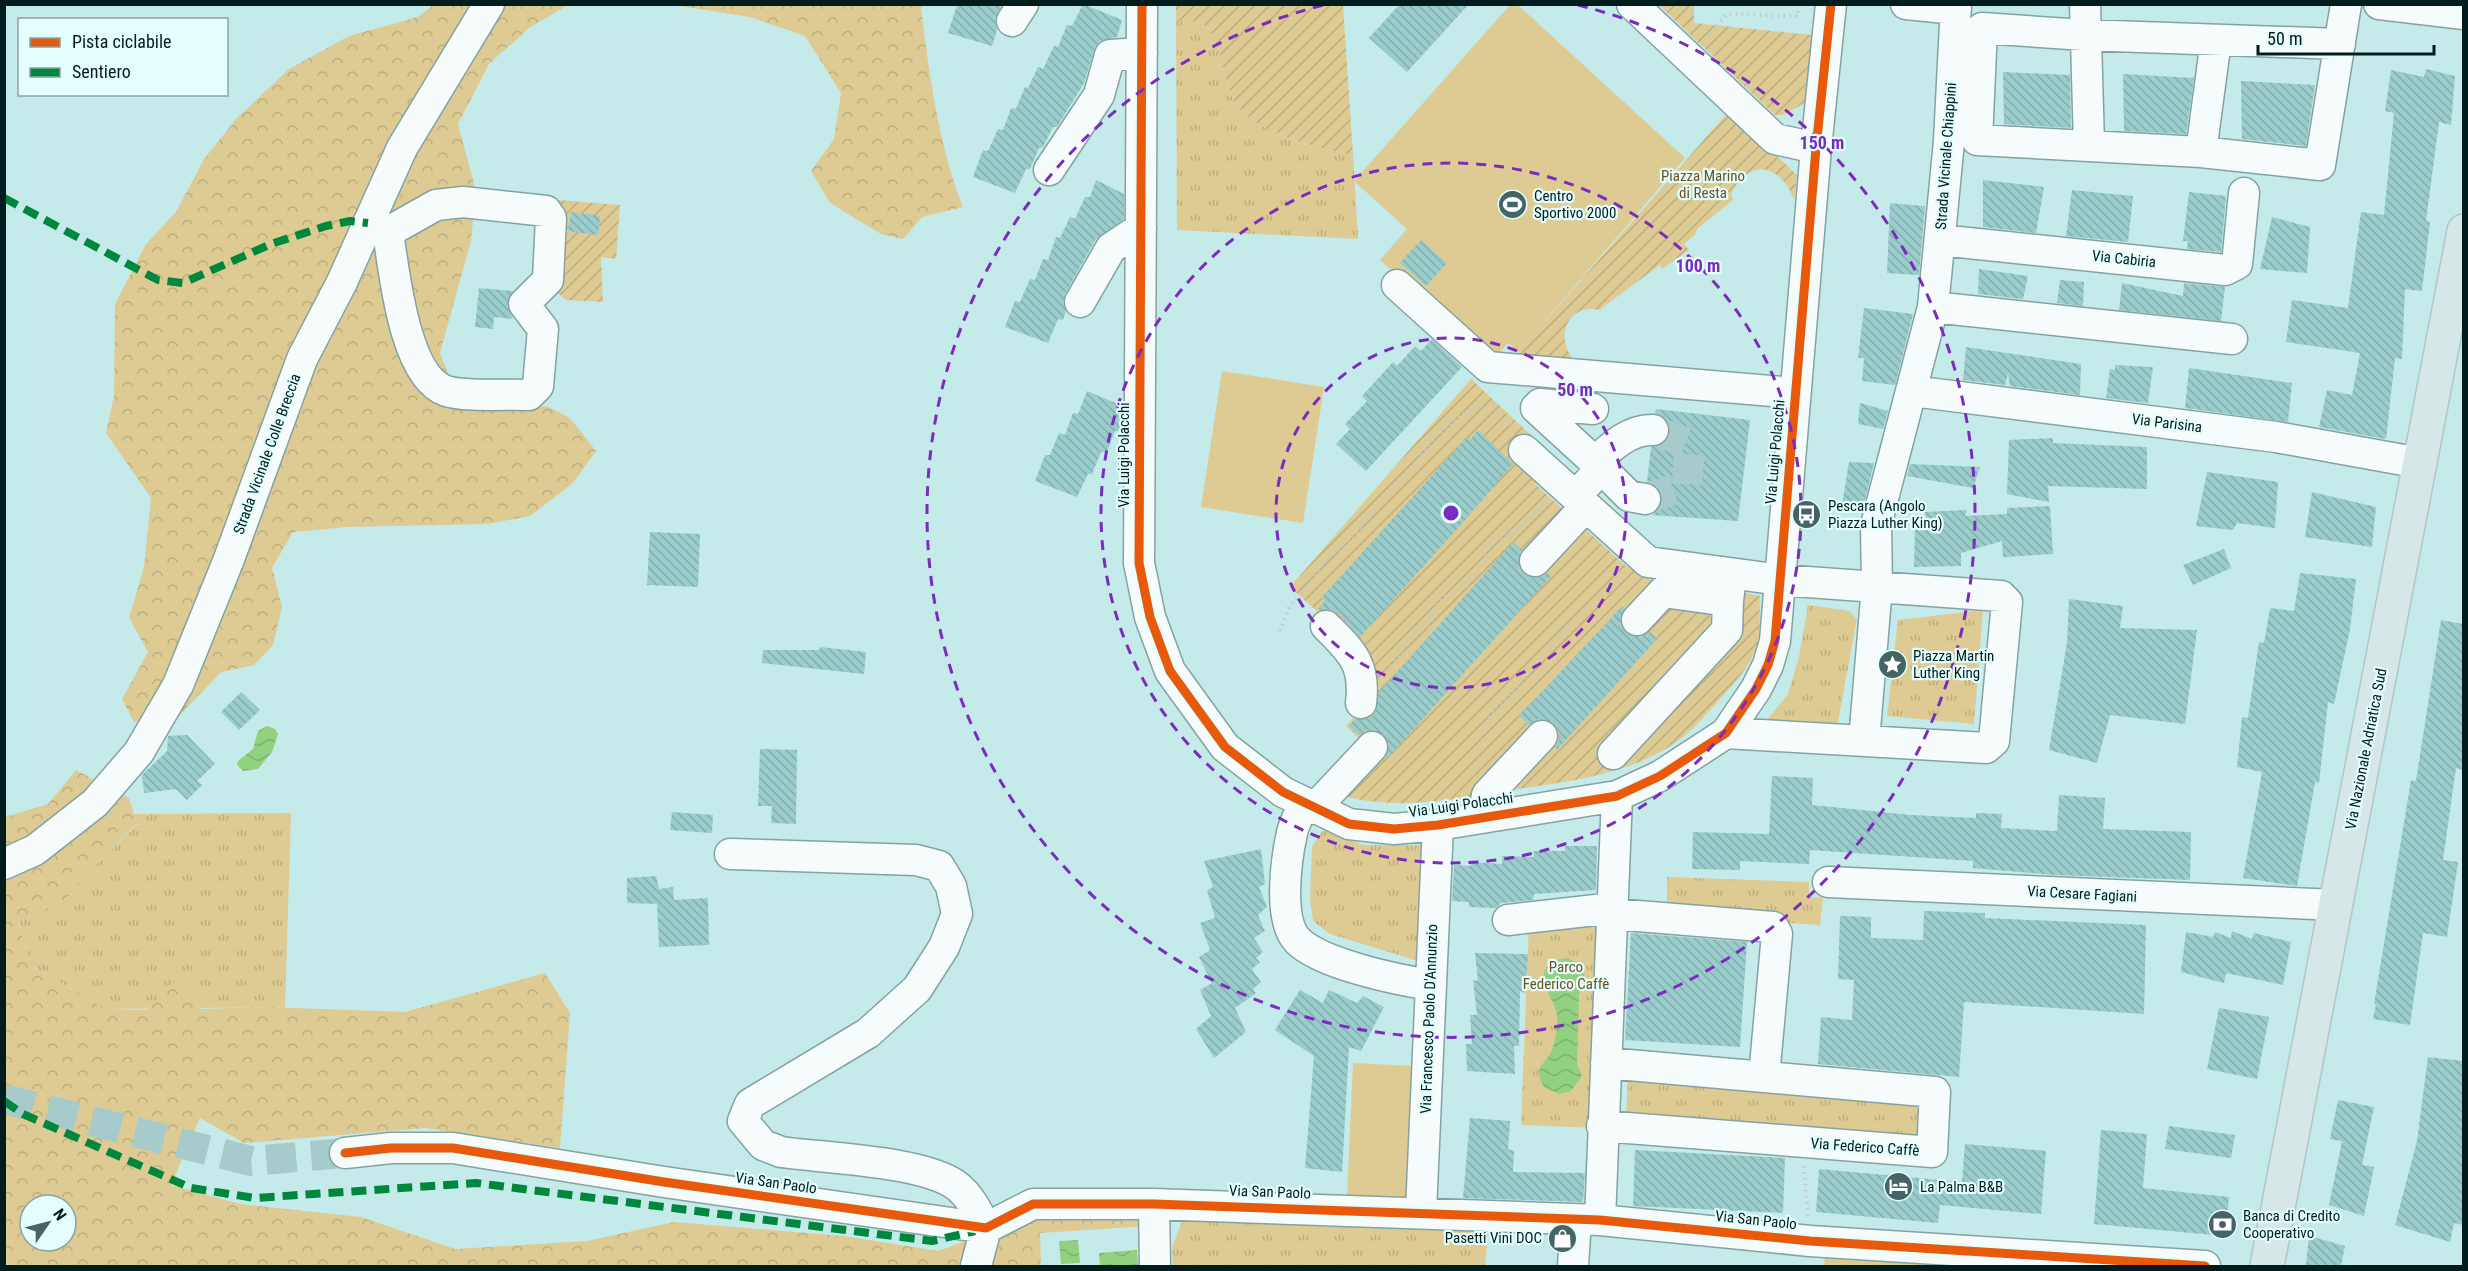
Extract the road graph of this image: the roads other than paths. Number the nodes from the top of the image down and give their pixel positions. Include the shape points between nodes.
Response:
1 (489, 4) edge
2 (1142, 4) edge
3 (1632, 4) edge
4 (1831, 4) edge
5 (1906, 4) edge
6 (2085, 4) edge
7 (2346, 4) edge
8 (2379, 4) edge
9 (1956, 7) edge
10 (2463, 14) edge
11 (2084, 35) junction
12 (2216, 40) junction
13 (2340, 44) junction
14 (1142, 53) junction
15 (2089, 145) junction
16 (1816, 148) junction
17 (2201, 152) junction
18 (1049, 170) dead end
19 (2244, 193) dead end
20 (378, 228) junction
21 (1141, 228) junction
22 (2463, 231) edge
23 (1940, 240) junction
24 (1397, 285) dead end
25 (1080, 302) dead end
26 (1933, 307) junction
27 (2232, 339) dead end
28 (1912, 391) junction
29 (1795, 393) junction
30 (1653, 430) tunnel mouth
31 (1568, 438) dead end
32 (1529, 450) road end
33 (1596, 463) junction
34 (2420, 463) junction
35 (1645, 499) tunnel mouth
36 (1576, 510) junction
37 (1535, 561) dead end
38 (1780, 580) junction
39 (1877, 586) junction
40 (1730, 587) junction
41 (1637, 620) dead end
42 (1326, 626) dead end
43 (1362, 694) road end
44 (1726, 733) junction
45 (1542, 736) dead end
46 (1864, 741) junction
47 (1372, 747) dead end
48 (1613, 754) dead end
49 (1617, 796) junction
50 (1309, 806) junction
51 (1483, 817) junction
52 (1438, 825) junction
53 (730, 854) dead end
54 (4, 864) edge
55 (1828, 882) dead end
56 (2336, 905) junction
57 (1613, 911) junction
58 (1508, 920) dead end
59 (1431, 985) junction
60 (1606, 1063) junction
61 (1764, 1077) junction
62 (1602, 1126) junction
63 (345, 1153) tunnel mouth
64 (1154, 1204) junction
65 (1421, 1212) junction
66 (1588, 1220) junction
67 (986, 1228) junction
68 (1807, 1254) edge
69 (976, 1266) edge
70 (1155, 1266) edge
71 (1573, 1266) edge
72 (2205, 1266) edge
73 (2267, 1266) edge

1 - 20 street, Strada Vicinale Colle Breccia via 402,148
2 - 14 street, Via Luigi Polacchi
3 - 16 street via 1775,139
4 - 16 street, Via Luigi Polacchi
5 - 9 street
6 - 11 street
7 - 13 street
8 - 10 street
9 - 23 street, Strada Vicinale Chiappini
11 - 12 street
11 - 15 street
11 - 15 street via 1982,28 1977,140
12 - 13 street
12 - 17 street
13 - 17 street via 2320,165
14 - 18 street via 1110,55 1099,95
14 - 21 street, Via Luigi Polacchi
15 - 17 street
16 - 29 street, Via Luigi Polacchi
19 - 23 street, Via Cabiria via 2237,264 2225,270
20 - 20 street via 436,205 464,202 546,211 551,218 548,280 524,304 543,329 538,386 529,395 445,391 427,377 410,342
20 - 54 street, Strada Vicinale Colle Breccia via 302,359 178,685 139,752 95,803 35,850
21 - 25 street via 1111,248
21 - 50 street, Via Luigi Polacchi via 1139,563 1150,617 1170,671 1225,747 1283,792
22 - 34 main road, Via Nazionale Adriatica Sud
23 - 26 street, Strada Vicinale Chiappini
24 - 29 street via 1488,367
26 - 27 street
26 - 28 street, Strada Vicinale Chiappini
28 - 34 street, Via Parisina via 2276,437
28 - 39 street, Strada Vicinale Chiappini via 1876,525
29 - 38 street, Via Luigi Polacchi
30 - 33 street via 1641,429 1607,449
31 - 33 street
32 - 36 street
33 - 35 street via 1629,496
33 - 36 street via 1594,476
34 - 56 main road, Via Nazionale Adriatica Sud
36 - 37 street
36 - 40 street via 1648,562
38 - 39 street
38 - 40 street
38 - 44 street, Via Luigi Polacchi via 1775,641 1768,665
39 - 46 street
39 - 46 street via 2001,596 2007,602 1994,741 1986,748
40 - 41 street via 1663,592
40 - 48 street via 1727,630
42 - 43 street via 1352,651 1361,668
44 - 46 street
44 - 49 street, Via Luigi Polacchi via 1660,776
45 - 51 street via 1487,795
47 - 50 street
49 - 51 street, Via Luigi Polacchi
49 - 57 street
50 - 52 street, Via Luigi Polacchi via 1349,824 1394,829
50 - 59 street via 1292,832 1286,917 1295,938 1321,955 1396,980
51 - 52 street, Via Luigi Polacchi
52 - 59 street, Via Francesco Paolo D'Annunzio
53 - 67 street via 916,860 939,866 951,886 957,914 944,946 917,988 868,1033 750,1104 743,1121 763,1145 781,1152 928,1173 957,1186 973,1203
55 - 56 street, Via Cesare Fagiani
56 - 73 main road, Via Nazionale Adriatica Sud
57 - 58 street
57 - 60 street
57 - 61 street via 1773,927 1778,934
59 - 65 street, Via Francesco Paolo D'Annunzio
60 - 61 street, Via Federico Caffè
60 - 62 street
61 - 62 street, Via Federico Caffè via 1935,1092 1932,1152
62 - 66 street
63 - 67 street, Via San Paolo via 453,1148
64 - 65 street, Via San Paolo
64 - 67 street, Via San Paolo via 1033,1204
64 - 70 street
65 - 66 street, Via San Paolo
66 - 68 street, Via San Paolo
66 - 71 street
67 - 69 street
68 - 72 street, Via San Paolo

